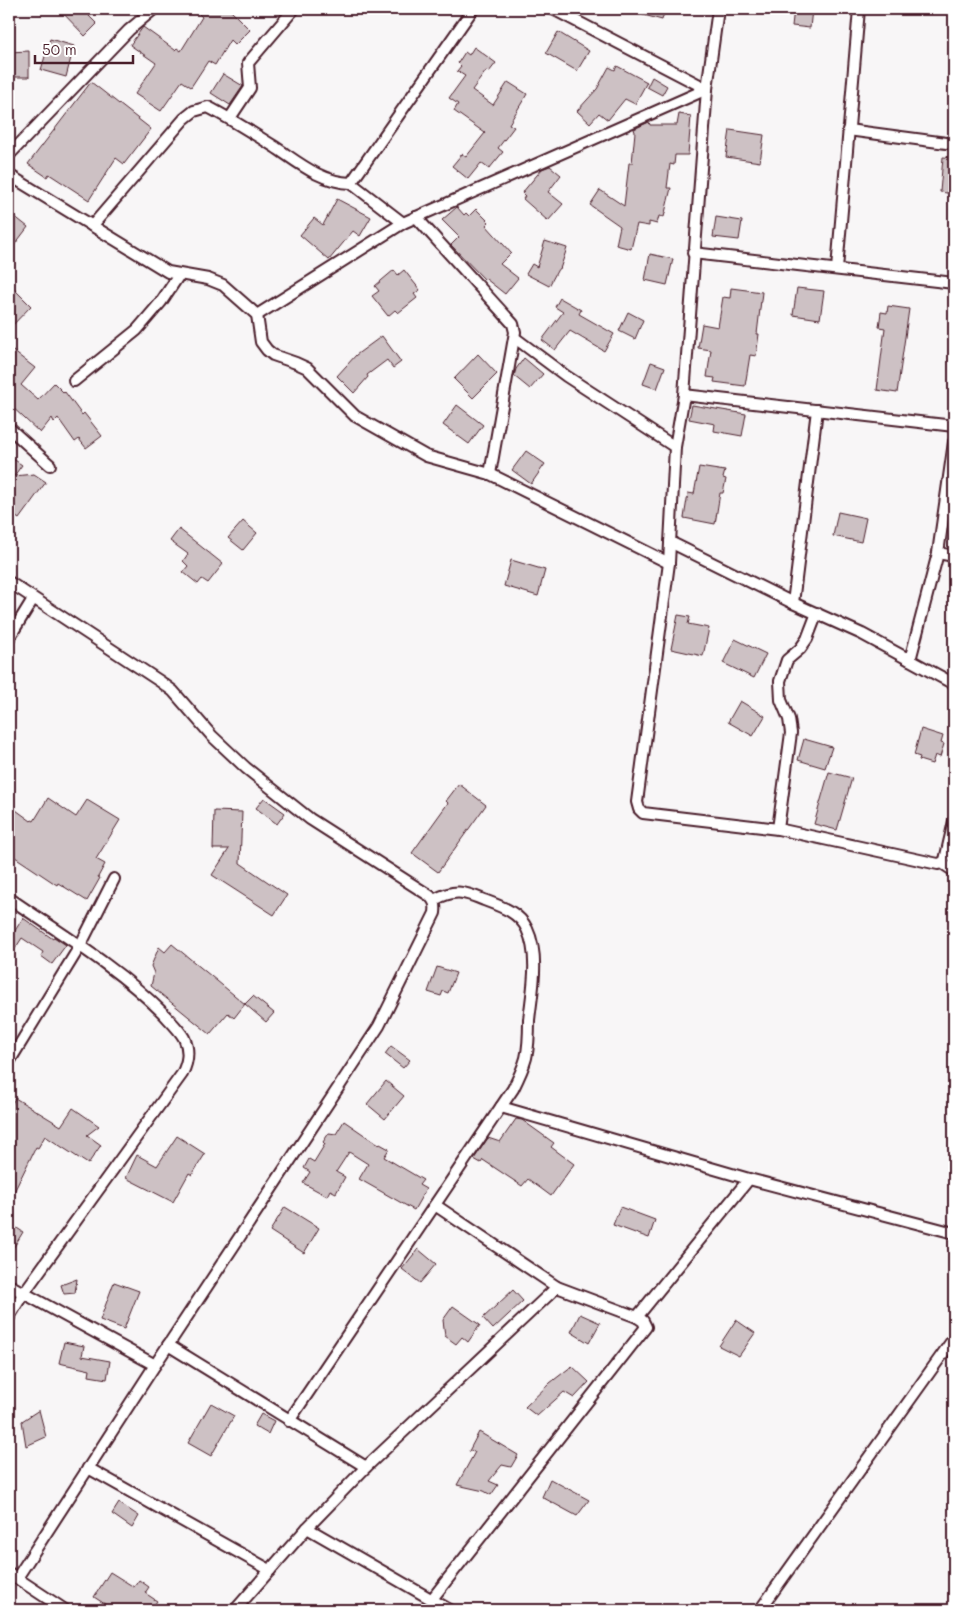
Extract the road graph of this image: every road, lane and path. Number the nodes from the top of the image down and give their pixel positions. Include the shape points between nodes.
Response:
1 (294, 9) edge
2 (473, 9) edge
3 (553, 9) edge
4 (718, 9) edge
5 (859, 9) edge
6 (147, 11) edge
7 (706, 89) junction
8 (230, 118) junction
9 (848, 130) junction
10 (954, 144) edge
11 (9, 155) edge
12 (9, 175) edge
13 (351, 183) junction
14 (416, 217) junction
15 (403, 223) junction
16 (92, 226) junction
17 (693, 253) junction
18 (837, 270) junction
19 (178, 275) junction
20 (954, 283) edge
21 (257, 316) junction
22 (514, 338) junction
23 (74, 381) dead end
24 (684, 395) junction
25 (817, 410) junction
26 (954, 426) edge
27 (9, 428) edge
28 (954, 442) edge
29 (675, 447) junction
30 (50, 465) dead end
31 (490, 474) junction
32 (670, 542) junction
33 (938, 553) junction
34 (954, 556) edge
35 (669, 563) junction
36 (9, 582) edge
37 (33, 599) junction
38 (793, 603) junction
39 (816, 613) junction
40 (9, 638) edge
41 (910, 660) junction
42 (954, 684) edge
43 (954, 821) edge
44 (778, 829) junction
45 (942, 863) junction
46 (954, 871) edge
47 (114, 879) dead end
48 (9, 898) edge
49 (434, 900) junction
50 (80, 946) junction
51 (9, 1062) edge
52 (501, 1107) junction
53 (750, 1180) junction
54 (435, 1205) junction
55 (954, 1233) edge
56 (9, 1285) edge
57 (558, 1287) junction
58 (23, 1294) junction
59 (9, 1317) edge
60 (637, 1317) junction
61 (954, 1338) edge
62 (168, 1345) junction
63 (154, 1365) junction
64 (289, 1421) junction
65 (366, 1467) junction
66 (88, 1468) junction
67 (307, 1528) junction
68 (270, 1570) junction
69 (13, 1576) edge
70 (432, 1600) junction
71 (65, 1610) edge
72 (235, 1610) edge
73 (450, 1610) edge
74 (760, 1610) edge

1 - 8 street via 248,63 250,88
2 - 13 street
3 - 7 street
4 - 7 street
5 - 9 street
6 - 11 street
7 - 14 street
7 - 17 street
8 - 13 street via 319,176
8 - 16 street via 208,107 194,111
9 - 10 street
9 - 18 street
12 - 16 street
13 - 15 street
14 - 15 street
14 - 22 street via 514,324
15 - 21 street
16 - 19 street
17 - 18 street
17 - 24 street
18 - 20 street
19 - 21 street via 208,279 222,285
19 - 23 street via 161,302 137,330
21 - 31 street via 261,342 267,350 307,368 355,416 426,456
22 - 29 street
22 - 31 street
24 - 25 street
24 - 29 street
25 - 26 street
25 - 38 street
27 - 30 street
28 - 33 street
29 - 32 street
31 - 35 street
32 - 35 street
32 - 38 street
33 - 34 street
33 - 41 street
35 - 44 street via 637,802 639,809 643,813
36 - 37 street
37 - 40 street
37 - 49 street via 162,682 246,768 310,820
38 - 39 street
39 - 41 street
39 - 44 street via 807,639 787,660 780,681 781,700 791,733
41 - 42 street
43 - 45 street
44 - 45 street
45 - 46 street
47 - 50 street
48 - 50 street
49 - 52 street via 447,893 460,892 477,897 509,910 527,929 534,962 527,1056 521,1075
49 - 62 street via 435,913 379,1026
50 - 51 street
50 - 58 street via 131,984 169,1019 183,1036 188,1050 187,1063
52 - 53 street
52 - 54 street
53 - 55 street
53 - 60 street
54 - 57 street
54 - 64 street
56 - 58 street
57 - 60 street
57 - 65 street
58 - 59 street
58 - 63 street
60 - 70 street via 646,1327
61 - 74 street
62 - 63 street
62 - 64 street
63 - 66 street
64 - 65 street
65 - 67 street
66 - 68 street
66 - 69 street
67 - 68 street
67 - 70 street
68 - 72 street
69 - 71 street
70 - 73 street

